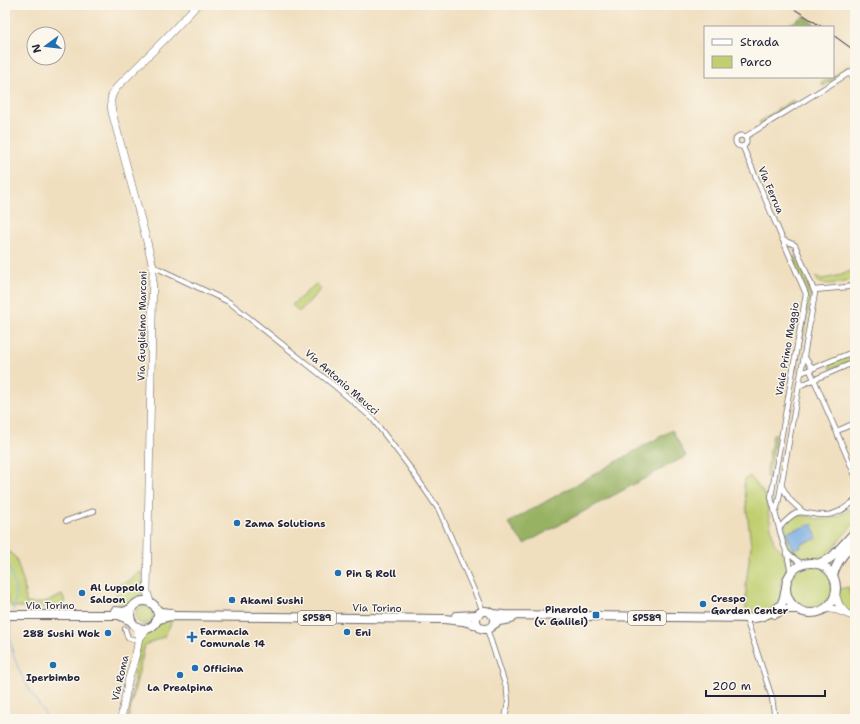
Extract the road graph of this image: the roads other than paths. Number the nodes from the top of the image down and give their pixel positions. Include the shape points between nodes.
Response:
1 (197, 5) edge
2 (855, 68) edge
3 (849, 73) junction
4 (855, 78) edge
5 (745, 137) junction
6 (743, 147) junction
7 (783, 240) junction
8 (153, 267) junction
9 (855, 284) edge
10 (814, 290) junction
11 (855, 351) edge
12 (804, 356) junction
13 (855, 362) edge
14 (812, 369) junction
15 (801, 373) junction
16 (791, 378) junction
17 (800, 379) junction
18 (814, 379) junction
19 (799, 386) junction
20 (855, 424) edge
21 (836, 431) junction
22 (855, 476) edge
23 (774, 478) junction
24 (781, 482) junction
25 (854, 500) edge
26 (94, 511) dead end
27 (803, 512) junction
28 (775, 513) junction
29 (66, 521) dead end
30 (779, 528) junction
31 (855, 532) edge
32 (855, 542) edge
33 (787, 553) junction
34 (802, 564) junction
35 (818, 564) junction
36 (791, 572) junction
37 (833, 576) junction
38 (786, 588) junction
39 (835, 593) junction
40 (146, 602) junction
41 (132, 608) junction
42 (826, 608) junction
43 (798, 609) junction
44 (157, 610) junction
45 (10, 613) edge
46 (480, 613) junction
47 (846, 613) junction
48 (492, 614) junction
49 (855, 618) edge
50 (156, 620) junction
51 (747, 621) junction
52 (134, 624) junction
53 (477, 625) junction
54 (490, 627) junction
55 (148, 628) junction
56 (124, 629) dead end
57 (138, 641) junction
58 (121, 719) edge
59 (505, 719) edge
60 (775, 719) edge

1 - 8 street, Via Guglielmo Marconi via 117,87 110,99
2 - 3 street
3 - 4 street
3 - 5 street
5 - 6 street via 746,143
5 - 6 street via 740,136 735,140 738,146
6 - 7 street, Via Ferrua
7 - 10 street, Viale Primo Maggio via 795,245
7 - 16 street, Viale Primo Maggio via 806,294
8 - 40 street, Via Guglielmo Marconi
8 - 46 street, Via Antonio Meucci via 229,302 336,386 372,418 438,510
9 - 10 street
10 - 12 street, Viale Primo Maggio
11 - 14 street
12 - 14 street
12 - 15 street, Viale Primo Maggio
13 - 18 street
14 - 15 street
14 - 18 street
15 - 17 street, Viale Primo Maggio
16 - 17 street
16 - 23 street, Viale Primo Maggio
17 - 19 street, Viale Primo Maggio
18 - 19 street
18 - 21 street
19 - 24 street, Viale Primo Maggio
20 - 21 street
21 - 22 street
23 - 24 street
23 - 28 street, Viale Primo Maggio via 771,497
24 - 27 street via 790,500
24 - 28 street, Viale Primo Maggio
25 - 27 street via 835,514
26 - 29 street
27 - 30 street via 793,514
28 - 30 street, Viale Primo Maggio
30 - 33 street, Viale Primo Maggio
31 - 35 main road via 834,556
32 - 37 main road via 838,561
33 - 34 street
33 - 36 street, Viale Primo Maggio
34 - 35 main road
34 - 36 main road
35 - 37 main road
36 - 38 main road, SP589
37 - 39 main road
38 - 43 main road via 789,599
38 - 48 main road, SP589 via 782,603 775,610 754,618
39 - 42 main road
39 - 47 street via 839,605
40 - 41 main road
40 - 44 main road
41 - 45 main road via 124,612
41 - 52 main road via 130,616
42 - 43 main road, SP589 via 812,613
42 - 47 street
43 - 51 main road, SP589 via 785,608 765,619
44 - 46 main road, Via Torino / SP589 via 168,613 465,616
44 - 50 main road
45 - 52 main road, Via Torino via 111,614 123,616
46 - 48 main road, SP589 via 487,611
46 - 53 main road
47 - 49 street
48 - 54 main road via 494,619
50 - 53 main road, Via Torino / SP589 via 171,616 444,619
50 - 55 main road
51 - 54 main road, SP589 via 520,619 499,621
51 - 60 street via 770,692
52 - 55 main road via 140,628
52 - 57 street
53 - 54 main road, SP589 via 483,629
54 - 59 street via 507,690
55 - 57 street
56 - 57 street via 128,638
57 - 58 street, Via Roma

